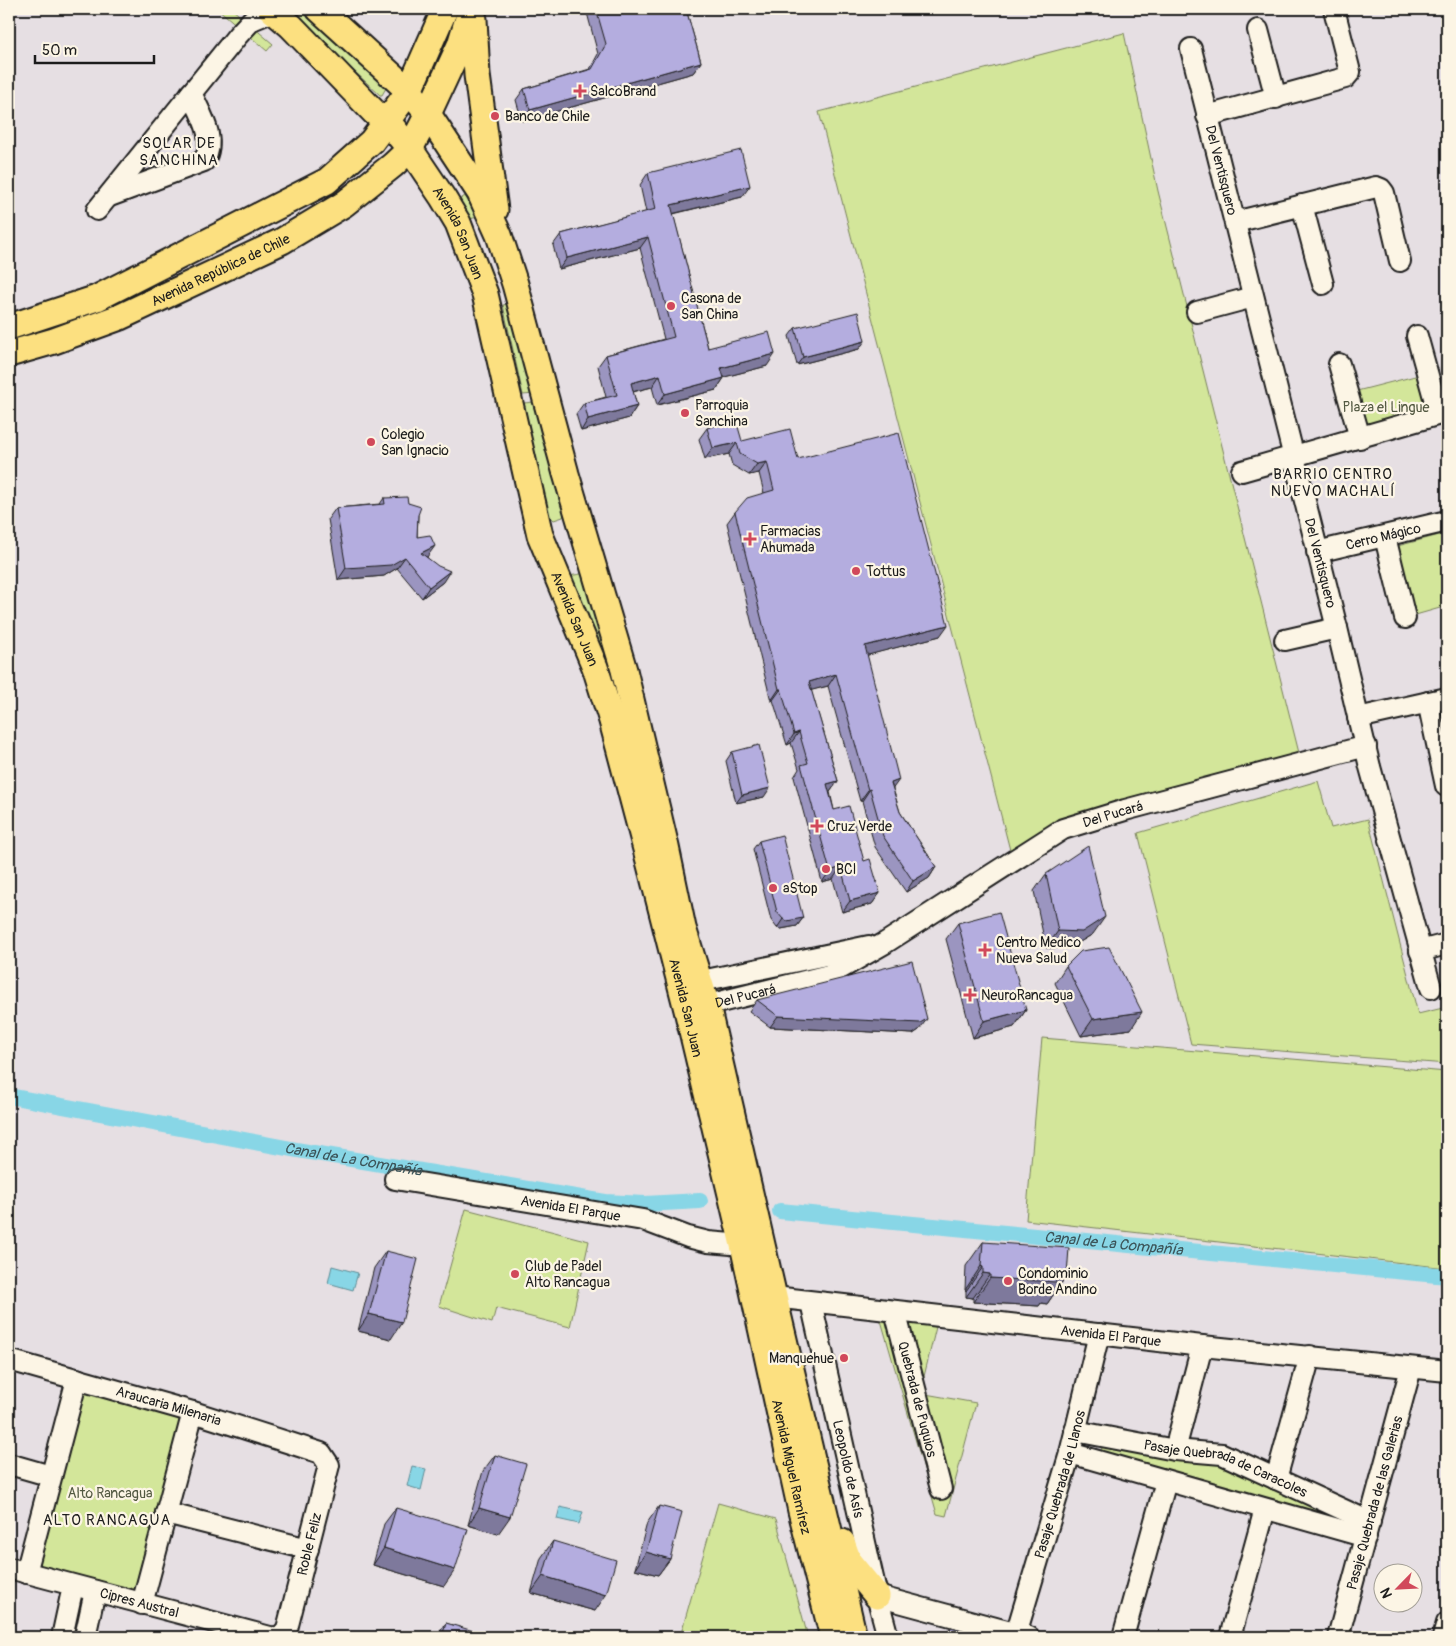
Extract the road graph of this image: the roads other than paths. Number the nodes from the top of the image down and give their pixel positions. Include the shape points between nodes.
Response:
1 (276, 9) edge
2 (319, 9) edge
3 (445, 9) edge
4 (472, 9) edge
5 (1334, 9) edge
6 (1258, 30) dead end
7 (1191, 49) dead end
8 (409, 91) junction
9 (191, 93) junction
10 (1276, 98) junction
11 (428, 114) junction
12 (1207, 116) junction
13 (388, 122) junction
14 (410, 148) junction
15 (1302, 205) junction
16 (1235, 222) junction
17 (499, 235) junction
18 (1400, 261) dead end
19 (515, 284) junction
20 (1322, 284) dead end
21 (485, 294) junction
22 (1253, 297) junction
23 (1197, 312) dead end
24 (9, 327) edge
25 (1417, 336) dead end
26 (9, 354) edge
27 (1339, 364) dead end
28 (1360, 438) junction
29 (1294, 457) junction
30 (1242, 471) dead end
31 (527, 481) junction
32 (569, 484) junction
33 (1447, 521) edge
34 (1385, 537) junction
35 (1317, 552) junction
36 (1405, 618) dead end
37 (1337, 628) junction
38 (1286, 640) dead end
39 (1438, 700) edge
40 (1358, 718) junction
41 (1366, 746) junction
42 (1446, 786) edge
43 (885, 943) junction
44 (1447, 944) edge
45 (1420, 951) junction
46 (690, 983) junction
47 (1431, 988) dead end
48 (697, 1008) junction
49 (395, 1179) dead end
50 (743, 1245) junction
51 (764, 1296) junction
52 (811, 1302) junction
53 (895, 1310) junction
54 (1099, 1334) junction
55 (1202, 1346) junction
56 (1310, 1356) junction
57 (9, 1360) edge
58 (1411, 1368) junction
59 (1447, 1371) edge
60 (77, 1379) junction
61 (193, 1412) junction
62 (1076, 1431) junction
63 (1175, 1450) junction
64 (1070, 1453) junction
65 (326, 1459) joint
66 (9, 1464) edge
67 (814, 1470) junction
68 (52, 1476) junction
69 (1276, 1479) junction
70 (1166, 1481) junction
71 (941, 1489) dead end
72 (1265, 1509) junction
73 (166, 1512) junction
74 (1368, 1530) junction
75 (308, 1549) junction
76 (17, 1571) edge
77 (73, 1586) junction
78 (95, 1591) junction
79 (877, 1596) junction
80 (142, 1604) junction
81 (1447, 1623) edge
82 (278, 1635) edge
83 (1022, 1636) edge
84 (62, 1637) edge
85 (85, 1637) edge
86 (833, 1637) edge
87 (854, 1637) edge
88 (888, 1637) edge
89 (1123, 1637) edge
90 (1230, 1637) edge
91 (1338, 1637) edge
92 (1443, 1637) edge

1 - 9 street via 252,20
1 - 13 main road, Avenida San Juan via 358,96
2 - 8 main road, Avenida San Juan
3 - 8 main road, Avenida República de Chile
4 - 11 main road, Avenida República de Chile via 460,45
4 - 17 main road via 477,76
5 - 10 street via 1350,72 1348,76
6 - 10 street
7 - 12 street, Del Ventisquero
8 - 11 main road, Avenida San Juan
8 - 13 main road, Avenida República de Chile
9 - 9 street via 207,130 208,152 204,161 103,203
10 - 12 street
11 - 14 main road, Avenida República de Chile
11 - 17 main road, Avenida San Juan via 480,193
12 - 16 street, Del Ventisquero
13 - 14 main road, Avenida San Juan
13 - 24 main road, Avenida República de Chile via 372,141 327,181 97,298
14 - 21 main road, Avenida San Juan via 458,223
14 - 26 main road, Avenida República de Chile via 344,204 282,241 120,317
15 - 16 street
15 - 18 street via 1376,187 1381,189
15 - 20 street
16 - 22 street, Del Ventisquero
17 - 19 main road, Avenida San Juan
19 - 21 main road via 494,284
19 - 32 main road, Avenida San Juan
21 - 31 main road, Avenida San Juan
22 - 23 street
22 - 29 street, Del Ventisquero
25 - 28 street via 1437,415
27 - 28 street
28 - 29 street
29 - 30 street
29 - 35 street, Del Ventisquero
31 - 32 main road via 538,489
31 - 46 main road, Avenida San Juan via 540,535 595,667
32 - 46 main road, Avenida San Juan via 624,670 666,847 683,928
33 - 34 street, Cerro Mágico
34 - 35 street, Cerro Mágico
34 - 36 street
35 - 37 street, Del Ventisquero
37 - 38 street
37 - 40 street, Del Ventisquero
39 - 40 street
39 - 42 street
40 - 41 street, Del Ventisquero
41 - 43 street, Del Pucará via 1062,829
41 - 45 street, Del Ventisquero
43 - 46 street, Del Pucará
43 - 48 street, Del Pucará via 829,975
44 - 45 street
45 - 47 street, Del Ventisquero
46 - 48 main road, Avenida San Juan
48 - 50 main road, Avenida San Juan
48 - 51 main road, Avenida San Juan
49 - 50 street, Avenida El Parque via 643,1220 708,1242
50 - 51 main road, Avenida San Juan
51 - 52 street, Avenida El Parque
51 - 67 main road, Avenida Miguel Ramírez
51 - 86 main road, Avenida Miguel Ramírez via 801,1511
52 - 53 street, Avenida El Parque
52 - 79 street, Leopoldo de Asís
53 - 54 street, Avenida El Parque
53 - 71 street, Quebrada de Puquios
54 - 55 street, Avenida El Parque
54 - 62 street, Pasaje Quebrada de Llanos
55 - 56 street, Avenida El Parque
55 - 63 street
56 - 58 street, Avenida El Parque
56 - 69 street
57 - 60 street, Araucaria Milenaria
58 - 59 street, Avenida El Parque
58 - 74 street, Pasaje Quebrada de las Galerias
60 - 61 street, Araucaria Milenaria
60 - 68 street
61 - 65 street, Araucaria Milenaria via 321,1453
61 - 73 street
62 - 63 street, Pasaje Quebrada de Caracoles
62 - 64 street, Pasaje Quebrada de Llanos
63 - 69 street, Pasaje Quebrada de Caracoles via 1222,1454
64 - 70 street, Pasaje Quebrada de Caracoles
64 - 83 street, Pasaje Quebrada de Llanos
65 - 75 street, Roble Feliz via 329,1465
66 - 68 street
67 - 79 main road via 849,1562
67 - 87 main road, Avenida Miguel Ramírez
68 - 76 street
69 - 74 street, Pasaje Quebrada de Caracoles
70 - 72 street, Pasaje Quebrada de Caracoles
70 - 89 street
72 - 74 street, Pasaje Quebrada de Caracoles
72 - 90 street
73 - 75 street
73 - 80 street
74 - 91 street, Pasaje Quebrada de las Galerias
75 - 82 street, Roble Feliz
76 - 77 street, Cipres Austral
77 - 78 street, Cipres Austral
77 - 84 street
78 - 80 street, Cipres Austral
78 - 85 street
79 - 83 street
79 - 88 street, Leopoldo de Asís
80 - 82 street, Cipres Austral
81 - 92 street

